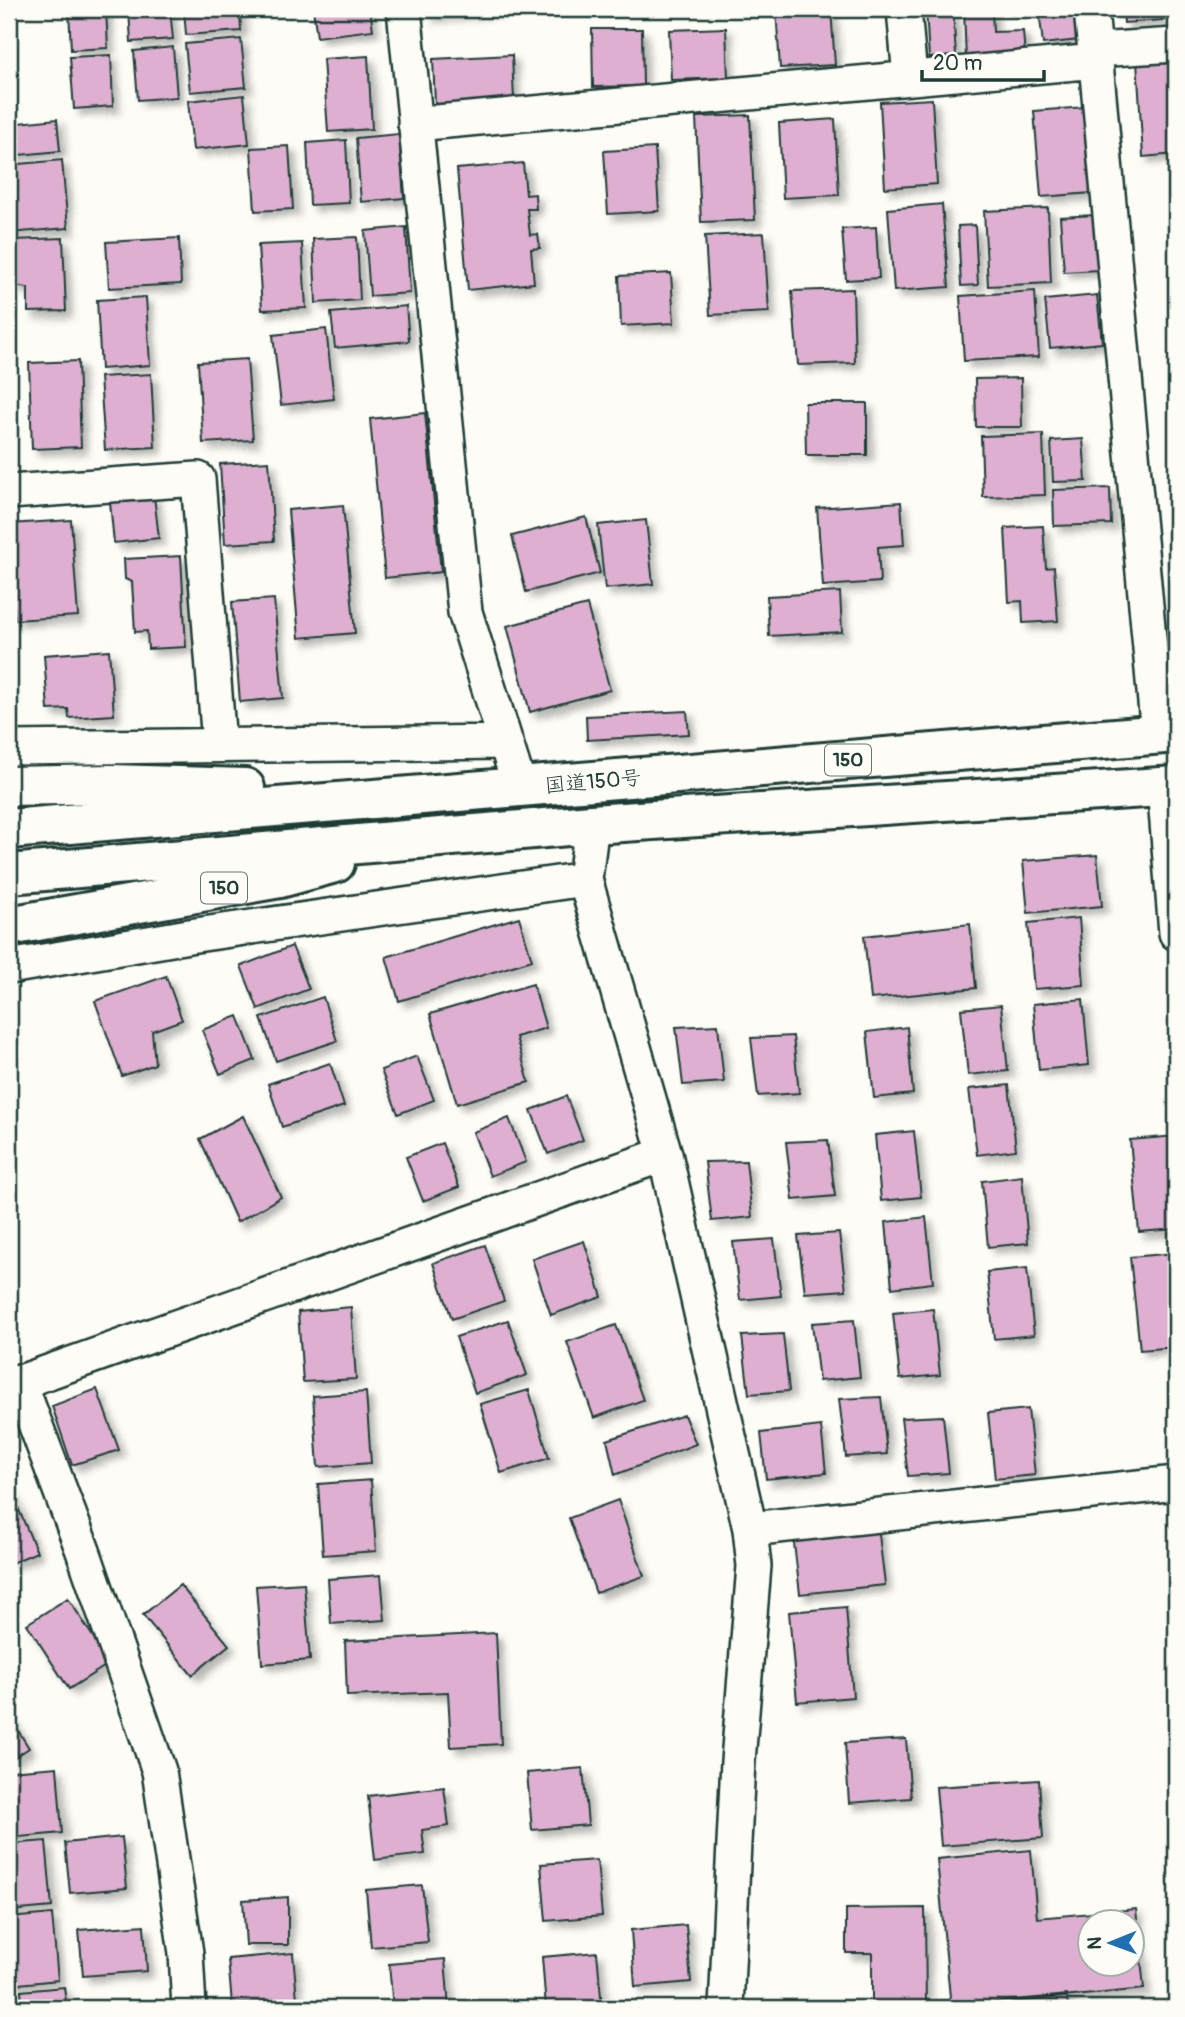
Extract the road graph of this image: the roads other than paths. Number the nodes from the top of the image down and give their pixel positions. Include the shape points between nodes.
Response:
1 (404, 9) edge
2 (904, 9) edge
3 (1091, 9) edge
4 (1176, 45) edge
5 (1096, 55) junction
6 (910, 78) junction
7 (415, 124) junction
8 (9, 492) edge
9 (1167, 734) edge
10 (505, 742) junction
11 (219, 744) junction
12 (9, 748) edge
13 (9, 786) edge
14 (1170, 786) edge
15 (520, 788) junction
16 (403, 794) junction
17 (592, 824) junction
18 (9, 829) edge
19 (435, 836) junction
20 (9, 874) edge
21 (585, 879) junction
22 (9, 926) edge
23 (1176, 933) edge
24 (9, 967) edge
25 (665, 1154) junction
26 (14, 1384) edge
27 (1176, 1483) edge
28 (750, 1528) junction
29 (189, 2008) edge
30 (726, 2008) edge

1 - 7 street
2 - 6 street
3 - 5 street
4 - 5 street
5 - 6 street
5 - 9 street
6 - 7 street
7 - 10 street via 465,612
8 - 11 street via 198,480
9 - 15 highway, 国道150号 / 150
10 - 11 street
10 - 15 street
11 - 12 street
13 - 16 highway, 150 via 111,784
14 - 17 highway, 国道150号 / 150
14 - 23 street
15 - 16 highway, 国道150号 / 150
16 - 18 highway, 国道150号 / 150
17 - 19 highway, 国道150号 / 150
17 - 21 street
19 - 20 highway, 国道150号 / 150
19 - 22 highway, 150 via 280,878
21 - 24 street
21 - 25 street
25 - 26 street
25 - 28 street
26 - 29 street via 83,1551 159,1771 186,1953
27 - 28 street
28 - 30 street via 754,1566 738,1761

